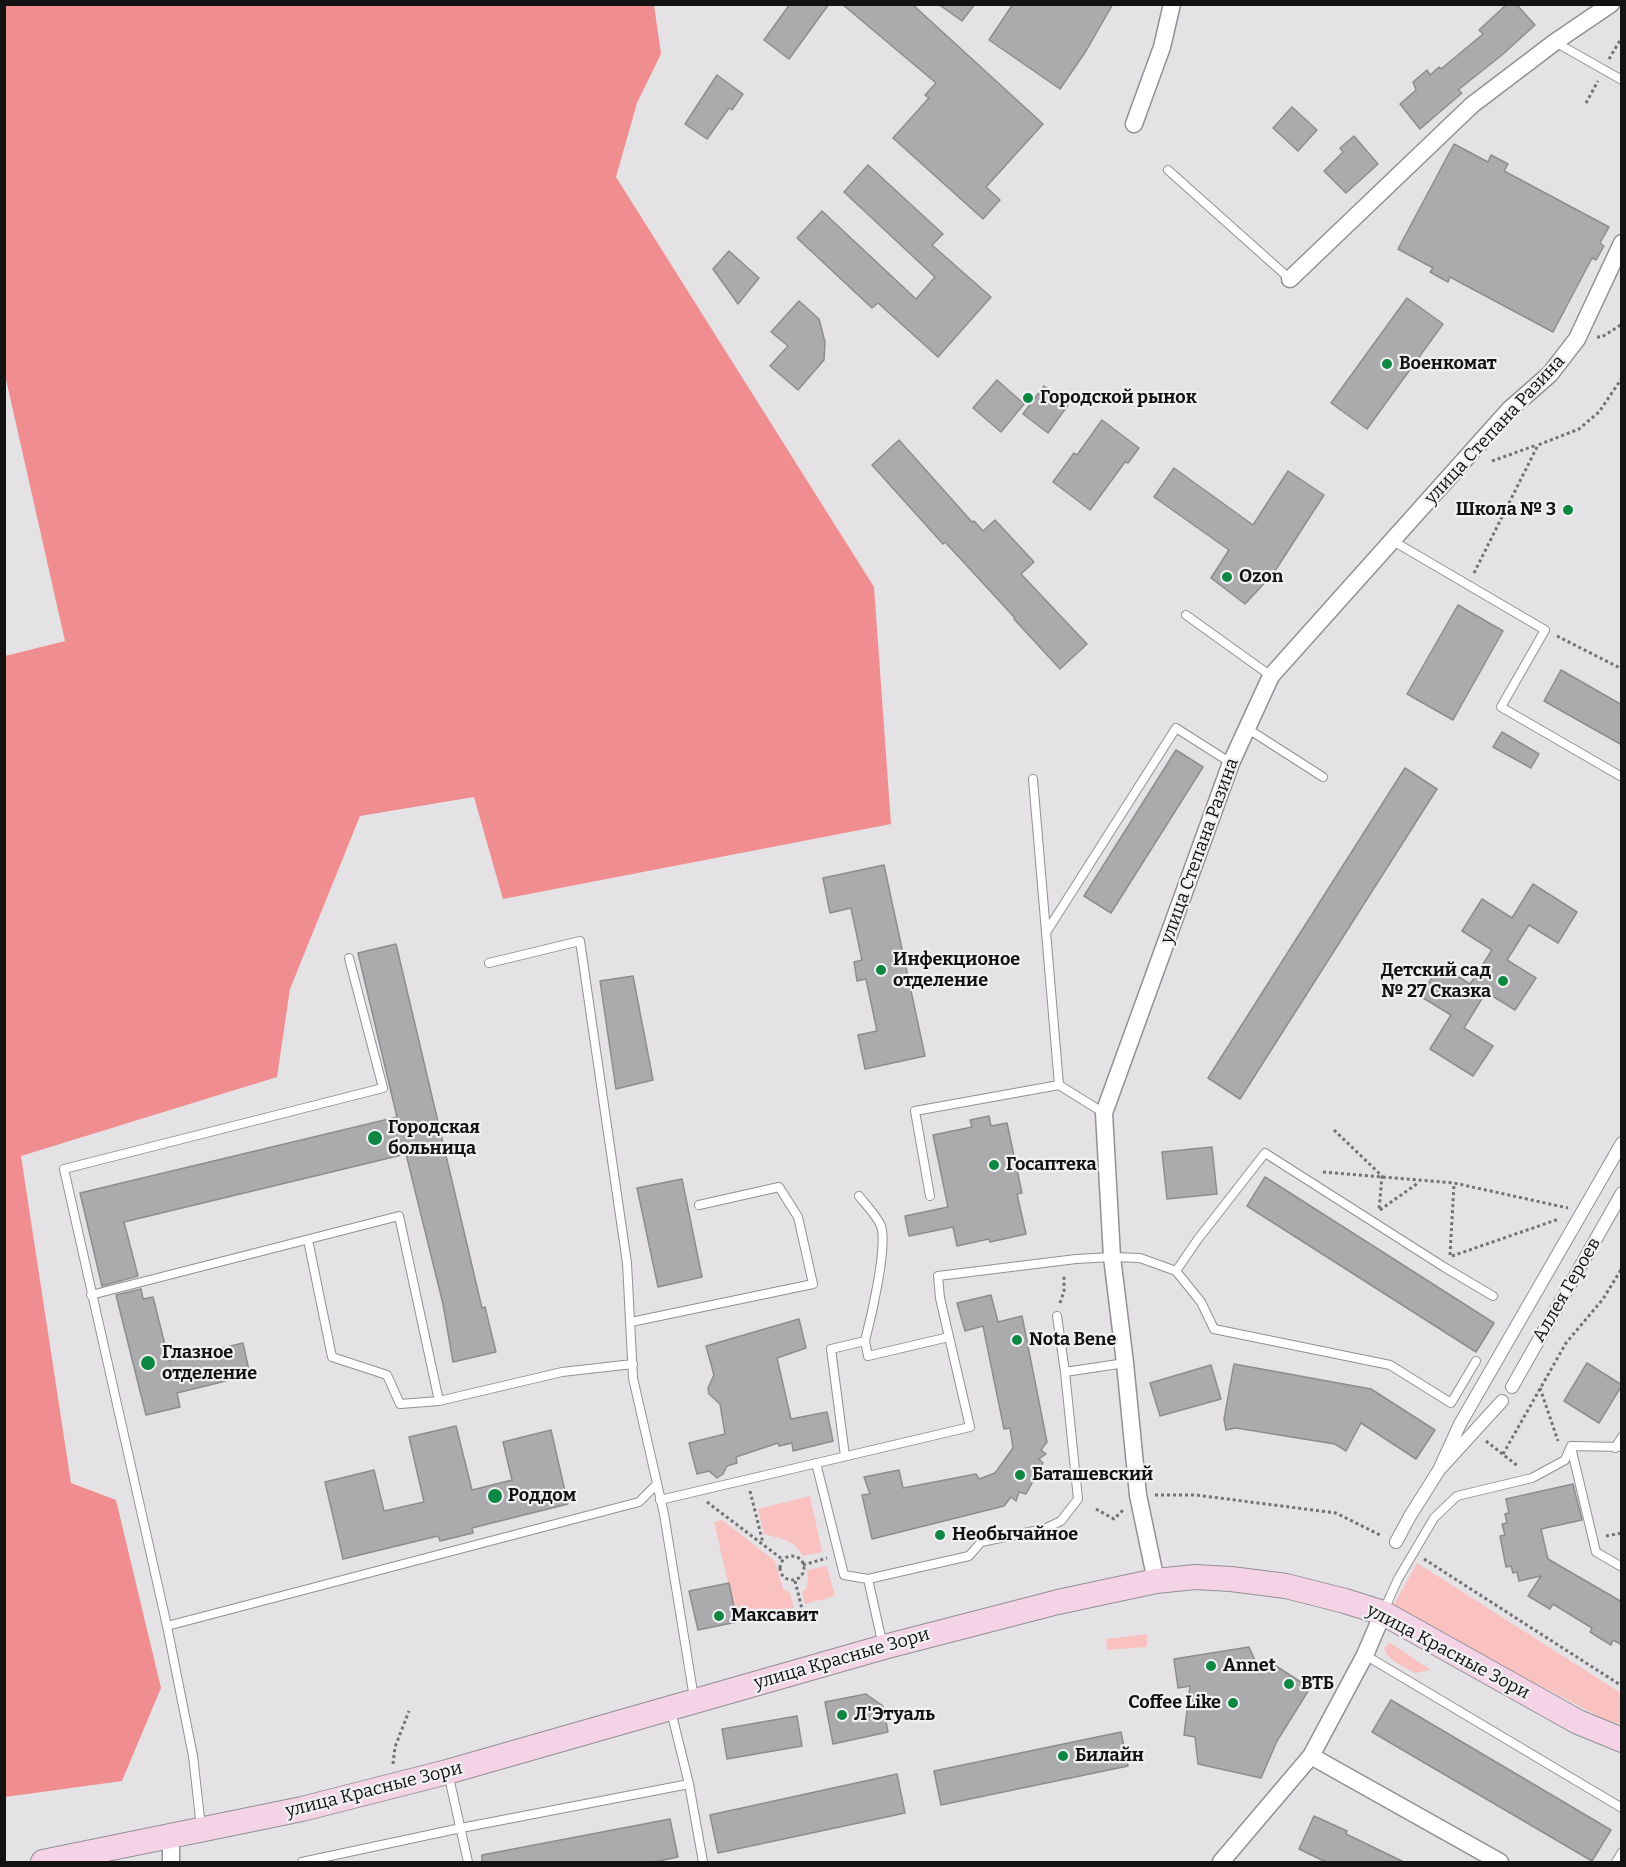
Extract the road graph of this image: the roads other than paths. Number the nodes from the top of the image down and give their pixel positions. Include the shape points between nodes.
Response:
1 (1172, 4) edge
2 (1611, 4) edge
3 (1555, 42) junction
4 (1622, 80) edge
5 (1134, 124) dead end
6 (1168, 170) dead end
7 (1622, 243) edge
8 (1290, 279) joint
9 (1393, 541) junction
10 (1186, 615) dead end
11 (1271, 676) junction
12 (1248, 729) junction
13 (1231, 763) junction
14 (1323, 777) dead end
15 (1622, 777) edge
16 (1033, 779) dead end
17 (1047, 931) junction
18 (349, 958) dead end
19 (489, 963) dead end
20 (1059, 1085) junction
21 (1104, 1113) junction
22 (1622, 1143) edge
23 (1622, 1193) edge
24 (859, 1196) dead end
25 (930, 1196) dead end
26 (699, 1205) dead end
27 (308, 1240) junction
28 (1112, 1257) junction
29 (1176, 1270) junction
30 (92, 1296) junction
31 (1492, 1296) dead end
32 (1057, 1316) road end
33 (631, 1322) junction
34 (949, 1338) junction
35 (865, 1341) junction
36 (1476, 1361) dead end
37 (1125, 1363) junction
38 (633, 1364) junction
39 (1065, 1372) junction
40 (1512, 1387) dead end
41 (439, 1401) junction
42 (1502, 1401) dead end
43 (1622, 1437) edge
44 (1571, 1446) junction
45 (1618, 1448) edge
46 (845, 1456) junction
47 (816, 1463) junction
48 (1439, 1470) junction
49 (657, 1484) junction
50 (660, 1500) junction
51 (1396, 1542) road end
52 (1622, 1567) edge
53 (868, 1579) junction
54 (1156, 1581) junction
55 (1383, 1613) junction
56 (167, 1626) junction
57 (884, 1647) junction
58 (1365, 1655) junction
59 (695, 1701) junction
60 (671, 1708) junction
61 (1622, 1740) edge
62 (1311, 1756) junction
63 (447, 1772) junction
64 (689, 1784) junction
65 (1622, 1808) edge
66 (460, 1828) junction
67 (202, 1831) junction
68 (171, 1837) junction
69 (1622, 1852) edge
70 (44, 1863) edge
71 (171, 1863) edge
72 (302, 1863) edge
73 (468, 1863) edge
74 (703, 1863) edge
75 (1221, 1863) edge
76 (1500, 1863) edge
77 (1616, 1863) edge

1 - 5 street via 1162,47
2 - 3 street
3 - 4 lane
3 - 8 street via 1472,105
6 - 8 lane
7 - 9 street, улица Степана Разина via 1577,339 1550,374 1509,410
9 - 11 street, улица Степана Разина
9 - 15 lane via 1545,630 1501,707
10 - 11 lane
11 - 12 street, улица Степана Разина
12 - 13 street, улица Степана Разина
12 - 14 lane
13 - 17 lane via 1176,728
13 - 21 street, улица Степана Разина
16 - 17 lane
17 - 20 lane
18 - 30 lane via 383,1088 64,1169
19 - 33 lane via 580,941 627,1263
20 - 21 lane
20 - 25 lane via 915,1111
21 - 28 street, улица Степана Разина
22 - 48 street via 1460,1424
23 - 40 street, Аллея Героев
24 - 35 lane via 881,1226 875,1304
26 - 33 lane via 779,1187 798,1216 813,1284
27 - 30 lane
27 - 41 lane via 332,1357 387,1375 400,1404
27 - 41 lane via 399,1216
28 - 29 lane via 1140,1258
28 - 34 lane via 938,1276
28 - 37 street, улица Степана Разина
29 - 31 lane via 1265,1153
29 - 36 lane via 1201,1302 1214,1329 1390,1365 1451,1403
30 - 56 lane
32 - 39 lane
33 - 38 lane
34 - 35 lane via 868,1356
34 - 46 lane via 970,1427
35 - 46 lane via 831,1349
37 - 39 lane
37 - 54 street, улица Степана Разина via 1138,1495
38 - 41 lane via 562,1372
38 - 49 lane
39 - 53 lane via 1078,1499 1061,1521 1044,1529 981,1542 969,1556
42 - 48 street
43 - 45 lane
44 - 45 lane
44 - 52 lane via 1596,1552
44 - 55 lane via 1565,1460 1532,1478 1457,1496 1434,1518
46 - 47 lane
47 - 50 lane
47 - 53 lane via 844,1575
48 - 51 street
49 - 50 lane
49 - 56 lane via 639,1502
50 - 59 lane
53 - 57 lane
54 - 55 main road, улица Красные Зори via 1219,1578 1286,1586
54 - 57 main road, улица Красные Зори
55 - 58 street
55 - 61 main road, улица Красные Зори via 1578,1722
56 - 67 lane via 193,1756
57 - 59 main road, улица Красные Зори
58 - 62 street
58 - 65 lane
59 - 60 main road, улица Красные Зори
60 - 63 main road, улица Красные Зори
60 - 64 lane
62 - 75 street
62 - 76 street
63 - 66 lane
63 - 67 main road, улица Красные Зори
64 - 66 lane
64 - 74 lane
66 - 72 lane
66 - 73 lane
67 - 68 main road, улица Красные Зори
68 - 70 main road, улица Красные Зори
68 - 71 street
69 - 77 lane

